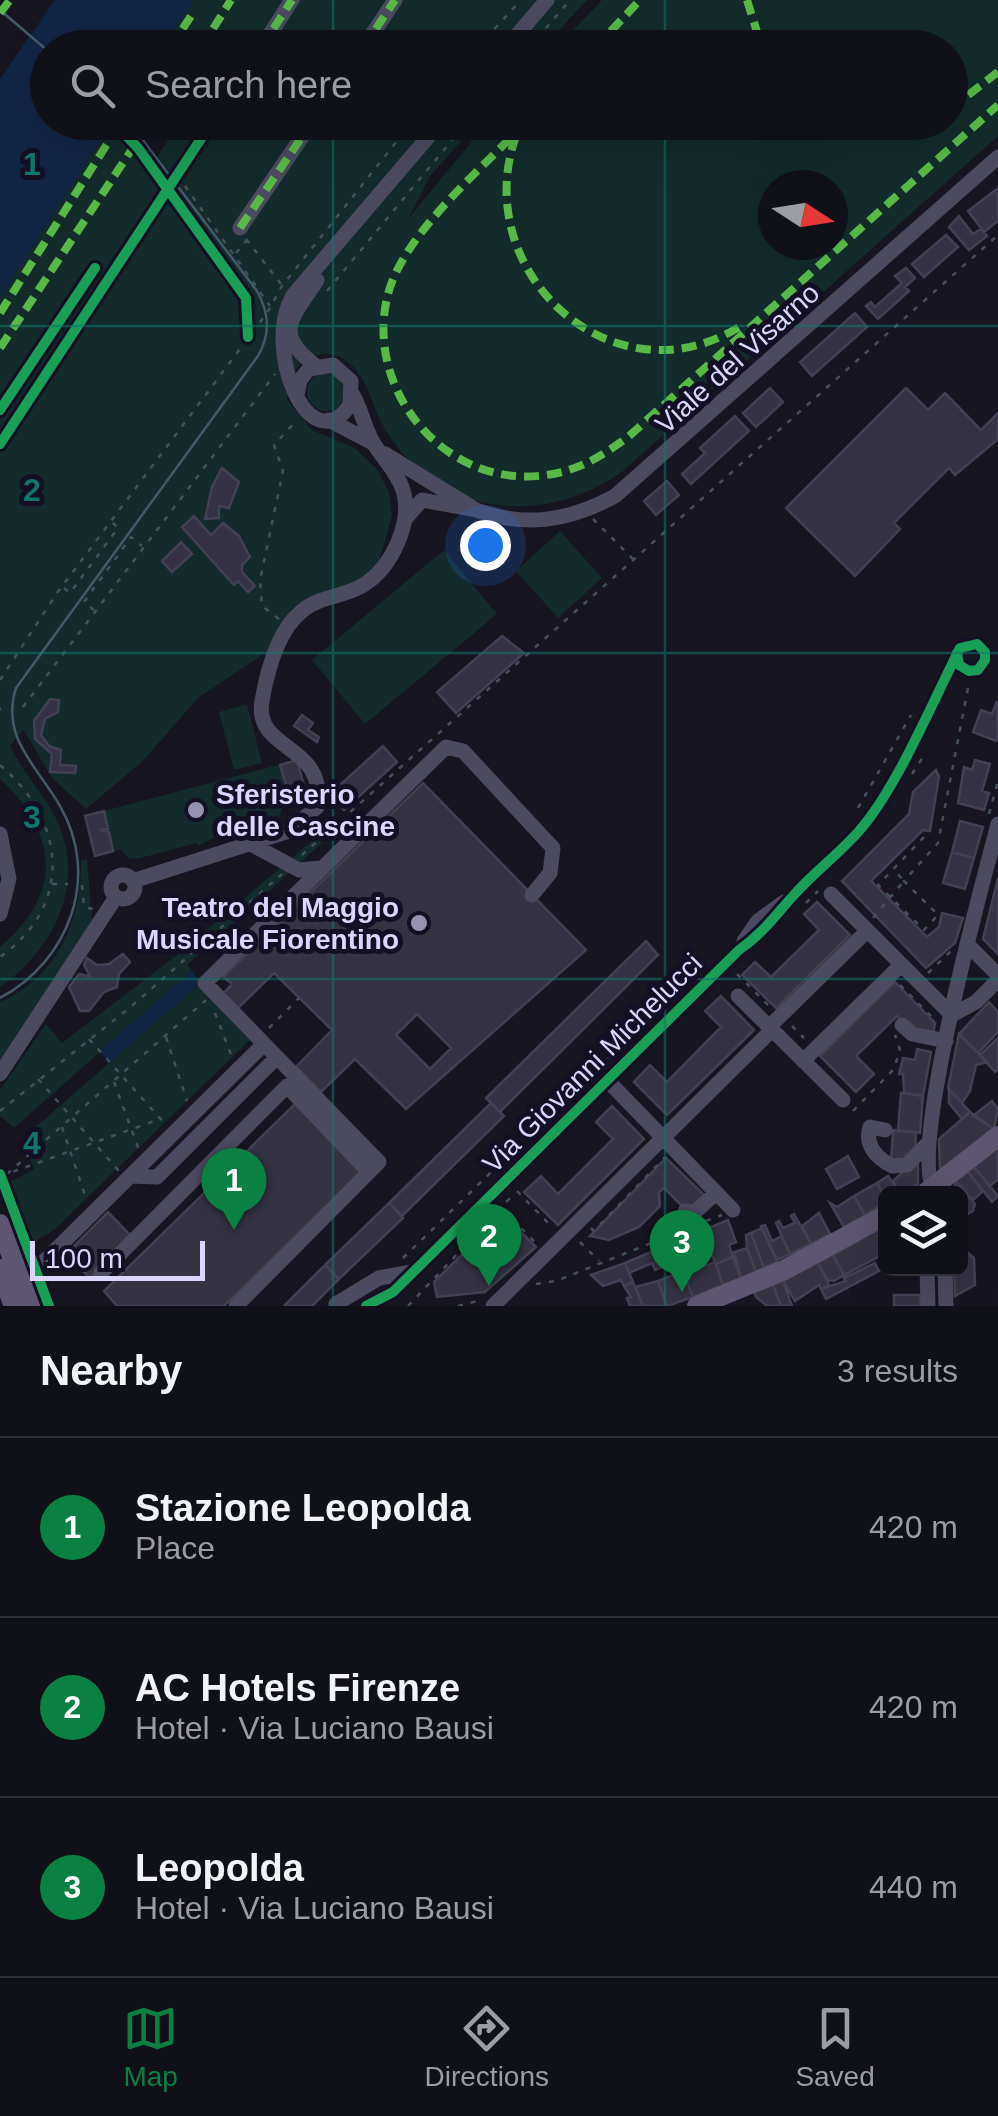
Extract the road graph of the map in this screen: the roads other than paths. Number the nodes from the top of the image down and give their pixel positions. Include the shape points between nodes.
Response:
1 (292, 0) edge
2 (548, 0) edge
3 (389, 2) edge
4 (273, 30) edge
5 (373, 30) edge
6 (522, 30) edge
7 (200, 140) edge
8 (301, 140) edge
9 (426, 140) edge
10 (998, 157) edge
11 (347, 232) junction
12 (243, 234) road end
13 (316, 366) junction
14 (297, 395) junction
15 (353, 395) junction
16 (329, 420) junction
17 (0, 444) edge
18 (376, 446) junction
19 (476, 510) junction
20 (403, 526) junction
21 (957, 653) junction
22 (984, 662) edge
23 (921, 727) junction
24 (998, 824) edge
25 (0, 834) edge
26 (247, 842) junction
27 (321, 868) junction
28 (831, 894) dead end
29 (532, 895) dead end
30 (0, 914) edge
31 (875, 926) junction
32 (962, 945) junction
33 (898, 972) junction
34 (998, 977) edge
35 (923, 978) junction
36 (958, 989) junction
37 (738, 996) dead end
38 (945, 1019) junction
39 (895, 1025) road end
40 (776, 1026) junction
41 (946, 1041) junction
42 (264, 1044) junction
43 (277, 1057) junction
44 (804, 1061) junction
45 (0, 1074) edge
46 (606, 1080) junction
47 (843, 1100) road end
48 (884, 1130) dead end
49 (998, 1136) edge
50 (929, 1142) junction
51 (665, 1147) junction
52 (369, 1172) junction
53 (125, 1174) junction
54 (930, 1186) edge
55 (937, 1186) edge
56 (713, 1196) junction
57 (685, 1211) dead end
58 (729, 1212) road end
59 (878, 1219) edge
60 (0, 1224) edge
61 (0, 1269) edge
62 (412, 1272) junction
63 (101, 1274) dead end
64 (927, 1276) edge
65 (946, 1276) edge
66 (22, 1283) junction
67 (396, 1298) edge
68 (336, 1304) edge
69 (14, 1306) edge
70 (30, 1306) edge
71 (236, 1306) edge
72 (366, 1306) edge
73 (492, 1306) edge
74 (697, 1306) edge
75 (928, 1306) edge
76 (946, 1306) edge

1 - 4 street
2 - 6 street
3 - 5 street
7 - 17 street
8 - 12 street
9 - 11 street
10 - 19 street, Viale del Visarno via 615,496 586,512 527,521
11 - 13 street via 290,324 294,349
11 - 14 street via 283,314 280,350
13 - 14 street via 300,380
13 - 15 street via 344,371
14 - 16 street via 305,412
15 - 16 street via 345,413
15 - 18 street
16 - 18 street, Viale del Visarno
18 - 19 street, Viale del Visarno
18 - 20 street via 403,492
19 - 20 street, Viale del Visarno via 422,500 412,505
20 - 26 street, Viale del Visarno via 375,576 310,606 289,626 265,688 263,724 310,764 318,801 298,826
21 - 22 street via 959,665
21 - 22 street via 968,643
21 - 23 street, Via Giovanni Michelucci
22 - 23 street, Via Giovanni Michelucci
23 - 46 street, Via Giovanni Michelucci via 869,819 769,928 738,950
24 - 32 street
25 - 30 street via 9,879
26 - 27 street via 290,866
26 - 45 street via 133,880 114,879 116,897
27 - 29 street via 441,748 452,746 553,848 550,874
27 - 42 street via 210,988
28 - 31 street
31 - 33 street
31 - 40 street
32 - 34 street
32 - 36 street
33 - 35 street
33 - 44 street
34 - 38 street via 976,1002
35 - 36 street
35 - 38 street
36 - 38 street
37 - 40 street
38 - 41 street
39 - 41 street
40 - 44 street
40 - 51 street
41 - 50 street
42 - 43 street
42 - 53 street
43 - 52 street via 378,1162
43 - 53 street via 157,1177
44 - 47 street
46 - 51 street
46 - 62 street, Via Giovanni Michelucci
48 - 50 street via 870,1127 867,1135 870,1148 892,1166 907,1165
49 - 55 main road
50 - 54 street
51 - 56 street
51 - 73 street
52 - 63 street via 287,1086
52 - 71 street
53 - 66 street
56 - 57 street via 695,1212
56 - 58 street
59 - 74 main road via 784,1270
60 - 66 main road
61 - 69 main road
62 - 67 street, Via Giovanni Michelucci
62 - 68 street via 388,1275
64 - 75 street
65 - 76 street
66 - 70 main road
67 - 72 street, Via Giovanni Michelucci

